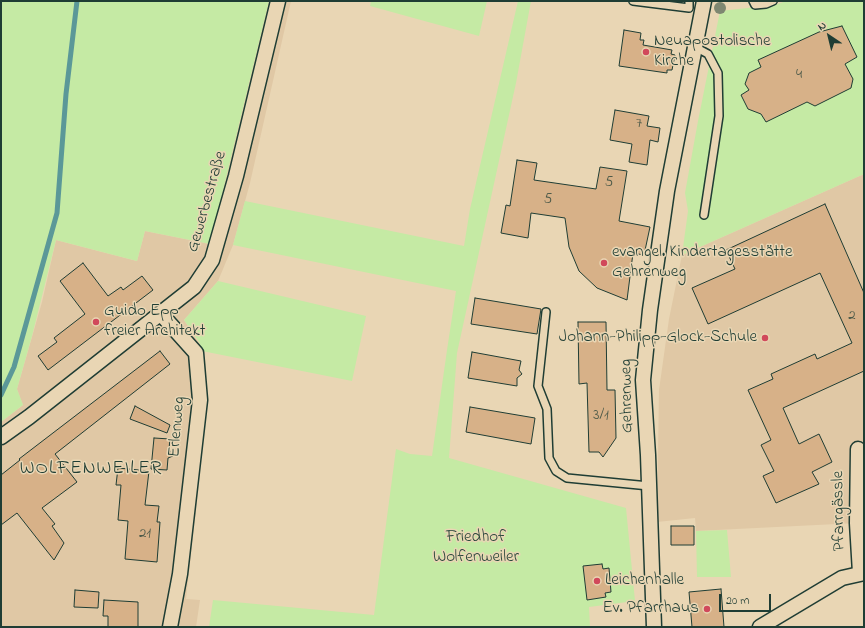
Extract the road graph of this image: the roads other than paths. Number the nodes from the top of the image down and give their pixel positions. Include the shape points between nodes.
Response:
1 (278, 1) edge
2 (633, 1) edge
3 (689, 1) edge
4 (704, 1) edge
5 (753, 1) edge
6 (773, 1) edge
7 (695, 47) junction
8 (704, 215) dead end
9 (546, 312) dead end
10 (161, 314) junction
11 (1, 437) edge
12 (858, 449) dead end
13 (649, 486) junction
14 (862, 573) edge
15 (170, 627) edge
16 (654, 627) edge
17 (760, 627) edge

1 - 10 street, Gewerbestraße via 236,176 212,260 194,287
2 - 3 lane via 689,8
4 - 7 street, Gehrenweg
5 - 6 lane via 755,5
7 - 8 lane via 708,54 718,73 719,116
7 - 13 street, Gehrenweg via 667,191 650,310 643,380
9 - 13 lane via 538,386 547,409 548,458 556,471 567,478
10 - 11 street, Gewerbestraße
10 - 15 street, Erlenweg via 196,353 200,400 180,574
12 - 14 street, Pfarrgässle via 857,523
13 - 16 street, Gehrenweg
14 - 17 street via 842,578

